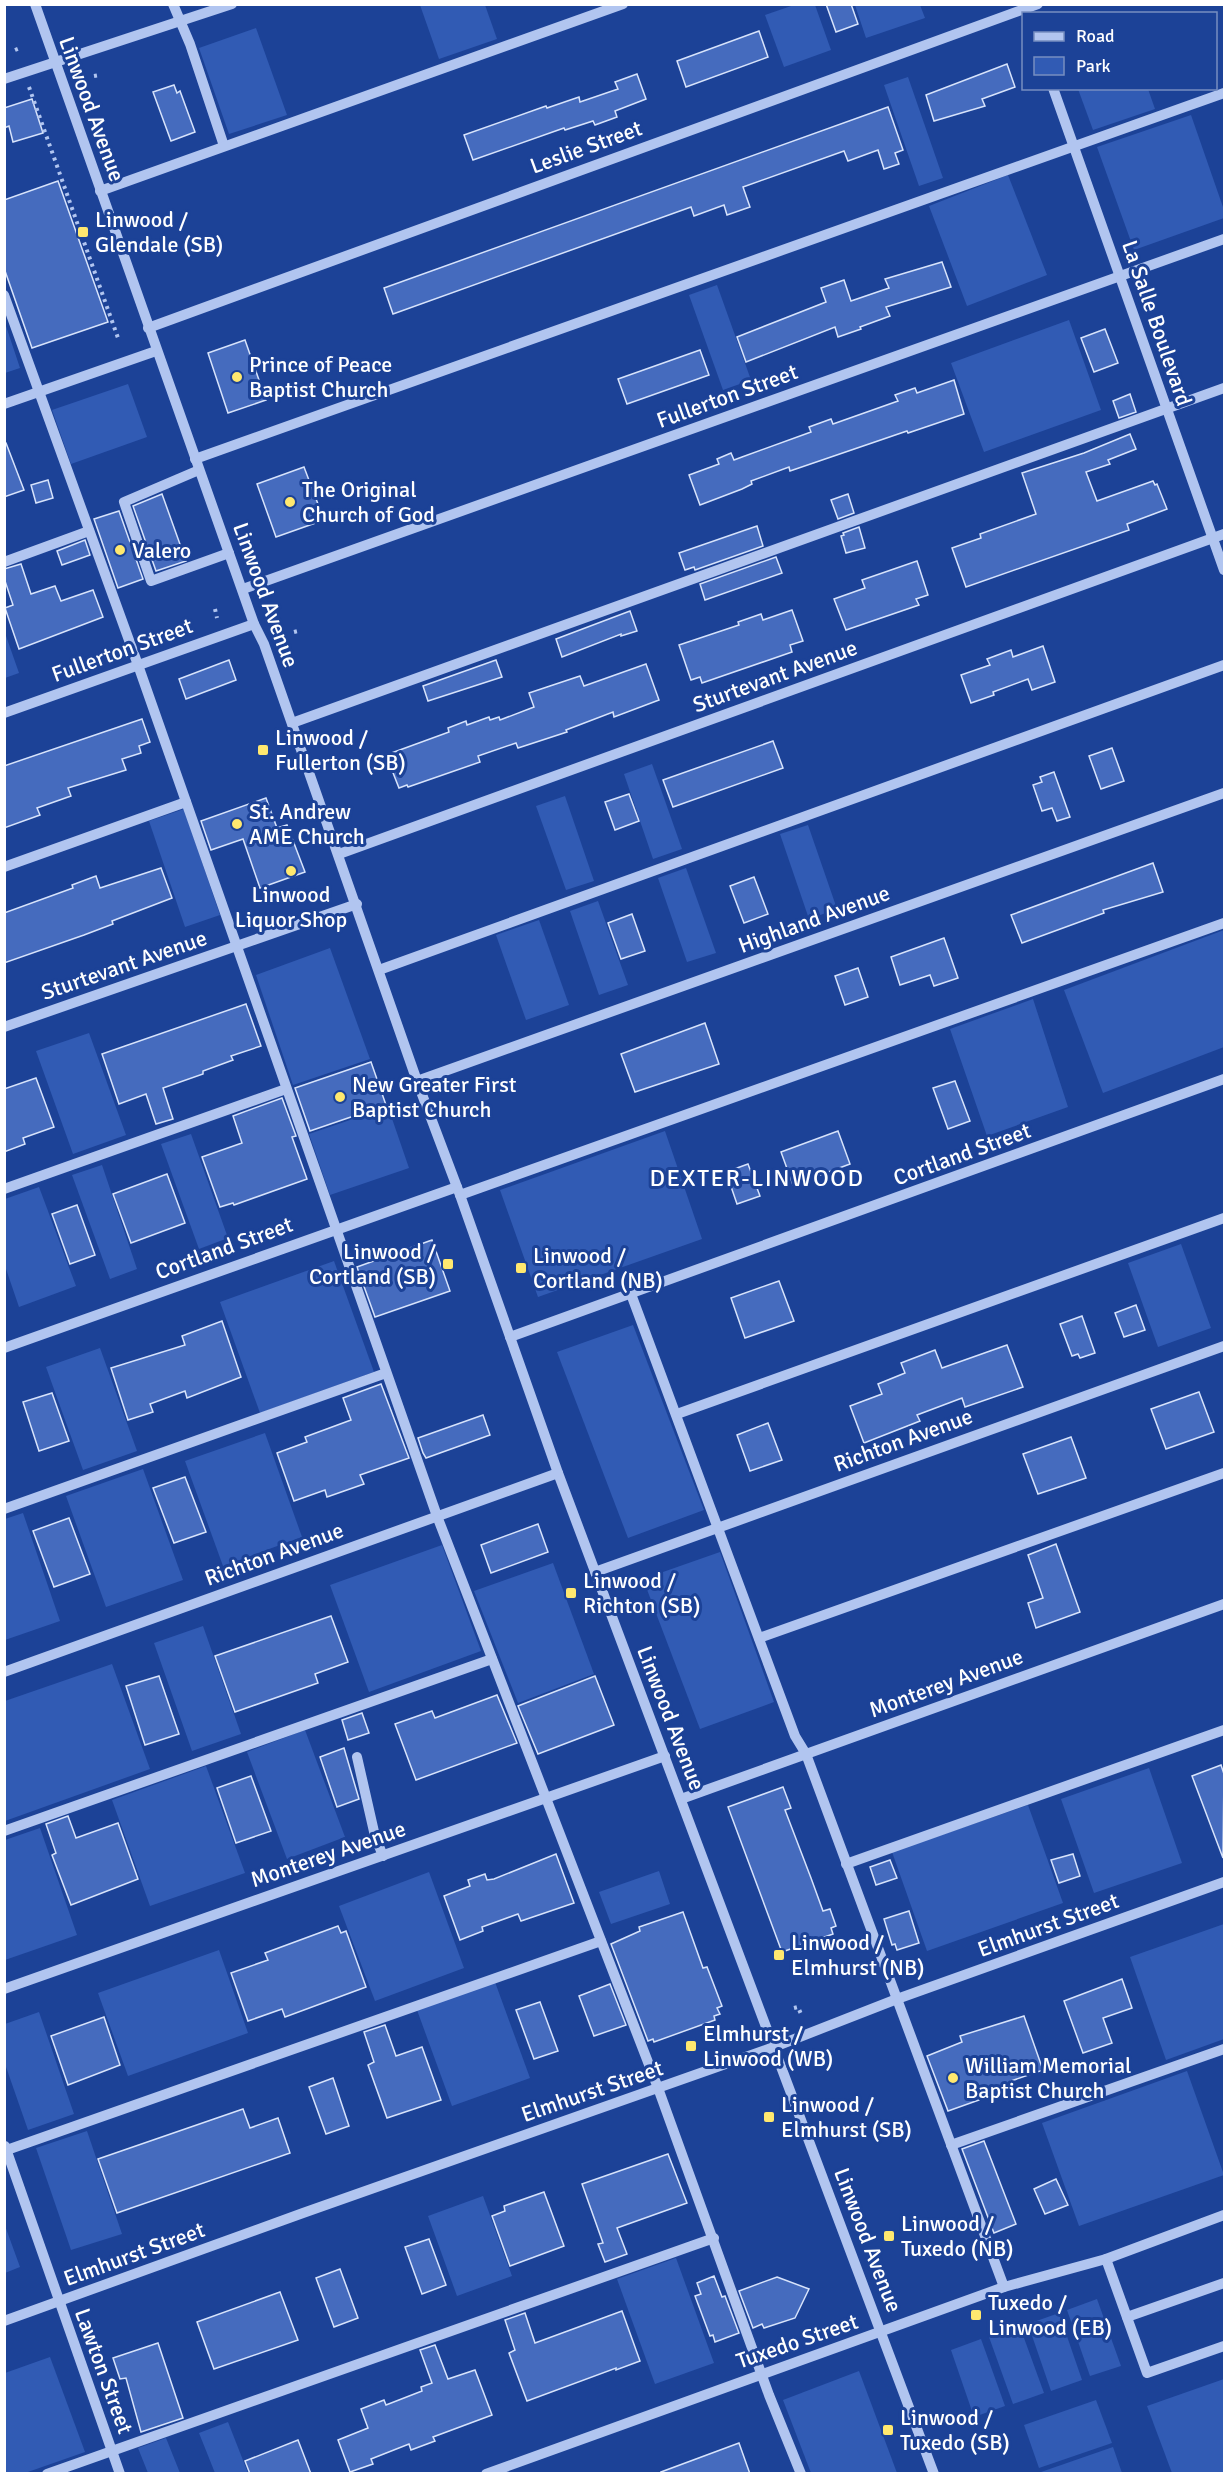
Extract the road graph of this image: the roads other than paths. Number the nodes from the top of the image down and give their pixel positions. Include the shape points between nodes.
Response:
1 (34, 4) edge
2 (173, 4) edge
3 (232, 4) edge
4 (623, 4) edge
5 (1038, 4) edge
6 (1024, 9) edge
7 (180, 23) junction
8 (55, 63) junction
9 (4, 79) edge
10 (1054, 90) edge
11 (1224, 93) edge
12 (1073, 145) junction
13 (224, 147) junction
14 (100, 190) junction
15 (1224, 239) edge
16 (1120, 276) junction
17 (4, 295) edge
18 (148, 328) junction
19 (156, 351) junction
20 (1224, 388) edge
21 (38, 392) junction
22 (4, 404) edge
23 (1166, 410) junction
24 (195, 459) junction
25 (199, 470) junction
26 (89, 531) junction
27 (1219, 536) edge
28 (229, 553) junction
29 (4, 562) edge
30 (1224, 570) edge
31 (243, 589) junction
32 (254, 624) junction
33 (138, 665) junction
34 (1224, 665) edge
35 (4, 713) edge
36 (292, 723) junction
37 (1224, 793) edge
38 (186, 802) junction
39 (339, 854) junction
40 (4, 867) edge
41 (357, 904) junction
42 (1224, 923) edge
43 (236, 947) junction
44 (379, 970) junction
45 (4, 1027) edge
46 (1224, 1080) edge
47 (417, 1081) junction
48 (286, 1089) junction
49 (4, 1189) edge
50 (459, 1191) junction
51 (1224, 1218) edge
52 (335, 1229) junction
53 (631, 1294) junction
54 (510, 1337) junction
55 (1224, 1346) edge
56 (4, 1348) edge
57 (386, 1373) junction
58 (677, 1414) junction
59 (558, 1473) junction
60 (1224, 1473) edge
61 (4, 1509) edge
62 (437, 1516) junction
63 (719, 1527) junction
64 (595, 1572) junction
65 (1224, 1604) edge
66 (759, 1638) junction
67 (492, 1659) junction
68 (4, 1672) edge
69 (1224, 1730) edge
70 (806, 1755) junction
71 (665, 1756) junction
72 (357, 1757) dead end
73 (546, 1798) junction
74 (681, 1799) junction
75 (4, 1831) edge
76 (383, 1856) junction
77 (846, 1864) junction
78 (1224, 1882) edge
79 (601, 1941) junction
80 (4, 1989) edge
81 (897, 1999) junction
82 (774, 2047) junction
83 (1224, 2049) edge
84 (658, 2088) junction
85 (951, 2145) junction
86 (5, 2149) edge
87 (1224, 2215) edge
88 (714, 2238) junction
89 (1106, 2259) junction
90 (1224, 2283) edge
91 (1004, 2287) junction
92 (59, 2302) junction
93 (1127, 2317) junction
94 (4, 2321) edge
95 (881, 2333) junction
96 (1224, 2346) edge
97 (763, 2373) junction
98 (112, 2450) junction
99 (47, 2474) edge
100 (120, 2474) edge
101 (486, 2474) edge
102 (801, 2474) edge
103 (934, 2474) edge

1 - 8 street, Linwood Avenue
2 - 7 street
3 - 7 street
4 - 13 street
5 - 6 street, Leslie Street
6 - 18 street, Leslie Street
7 - 8 street
7 - 13 street
8 - 9 street
8 - 14 street, Linwood Avenue
10 - 12 street, La Salle Boulevard
11 - 12 street
12 - 16 street, La Salle Boulevard
12 - 24 street
13 - 14 street
14 - 18 street, Linwood Avenue
15 - 16 street, Fullerton Street
16 - 23 street, La Salle Boulevard
16 - 31 street, Fullerton Street
17 - 21 street
18 - 19 street, Linwood Avenue
19 - 21 street
19 - 24 street, Linwood Avenue
20 - 23 street
21 - 22 street
21 - 26 street
23 - 27 street, La Salle Boulevard
23 - 36 street
24 - 25 street, Linwood Avenue
25 - 28 street, Linwood Avenue
25 - 28 street via 124,502 151,581
26 - 29 street
26 - 33 street
27 - 30 street, La Salle Boulevard
27 - 39 street, Sturtevant Avenue
28 - 31 street, Linwood Avenue
31 - 32 street, Linwood Avenue
32 - 33 street, Fullerton Street
32 - 36 street, Linwood Avenue
33 - 35 street, Fullerton Street
33 - 38 street
34 - 44 street
36 - 39 street, Linwood Avenue
37 - 47 street, Highland Avenue
38 - 40 street
38 - 43 street
39 - 41 street, Linwood Avenue
41 - 43 street, Sturtevant Avenue
41 - 44 street, Linwood Avenue
42 - 50 street, Cortland Street
43 - 45 street, Sturtevant Avenue
43 - 48 street
44 - 47 street, Linwood Avenue
46 - 53 street, Cortland Street
47 - 50 street, Linwood Avenue
48 - 49 street
48 - 52 street
50 - 52 street, Cortland Street
50 - 54 street, Linwood Avenue
51 - 58 street
52 - 56 street, Cortland Street
52 - 57 street
53 - 54 street, Cortland Street
53 - 58 street
54 - 59 street, Linwood Avenue
55 - 63 street, Richton Avenue
57 - 61 street
57 - 62 street
58 - 63 street
59 - 62 street, Richton Avenue
59 - 64 street, Linwood Avenue
60 - 66 street
62 - 67 street
62 - 68 street, Richton Avenue
63 - 64 street, Richton Avenue
63 - 66 street
64 - 71 street, Linwood Avenue
65 - 70 street, Monterey Avenue
66 - 70 street via 795,1736
67 - 73 street
67 - 75 street
69 - 77 street
70 - 74 street, Monterey Avenue
70 - 77 street
71 - 73 street, Monterey Avenue
71 - 74 street, Linwood Avenue
72 - 76 street
73 - 76 street, Monterey Avenue
73 - 79 street
74 - 82 street, Linwood Avenue
76 - 80 street, Monterey Avenue
77 - 81 street
78 - 81 street, Elmhurst Street
79 - 84 street
79 - 86 street
81 - 82 street, Elmhurst Street
81 - 85 street
82 - 84 street, Elmhurst Street
82 - 95 street, Linwood Avenue
83 - 85 street
84 - 88 street
84 - 92 street, Elmhurst Street
85 - 91 street
86 - 92 street, Lawton Street
87 - 89 street, Tuxedo Street
88 - 97 street
88 - 98 street
89 - 91 street, Tuxedo Street
89 - 93 street
90 - 93 street
91 - 95 street, Tuxedo Street
92 - 94 street, Elmhurst Street
92 - 98 street, Lawton Street
93 - 96 street via 1147,2373
95 - 97 street, Tuxedo Street
95 - 103 street, Linwood Avenue
97 - 101 street, Tuxedo Street
97 - 102 street
98 - 99 street
98 - 100 street, Lawton Street

